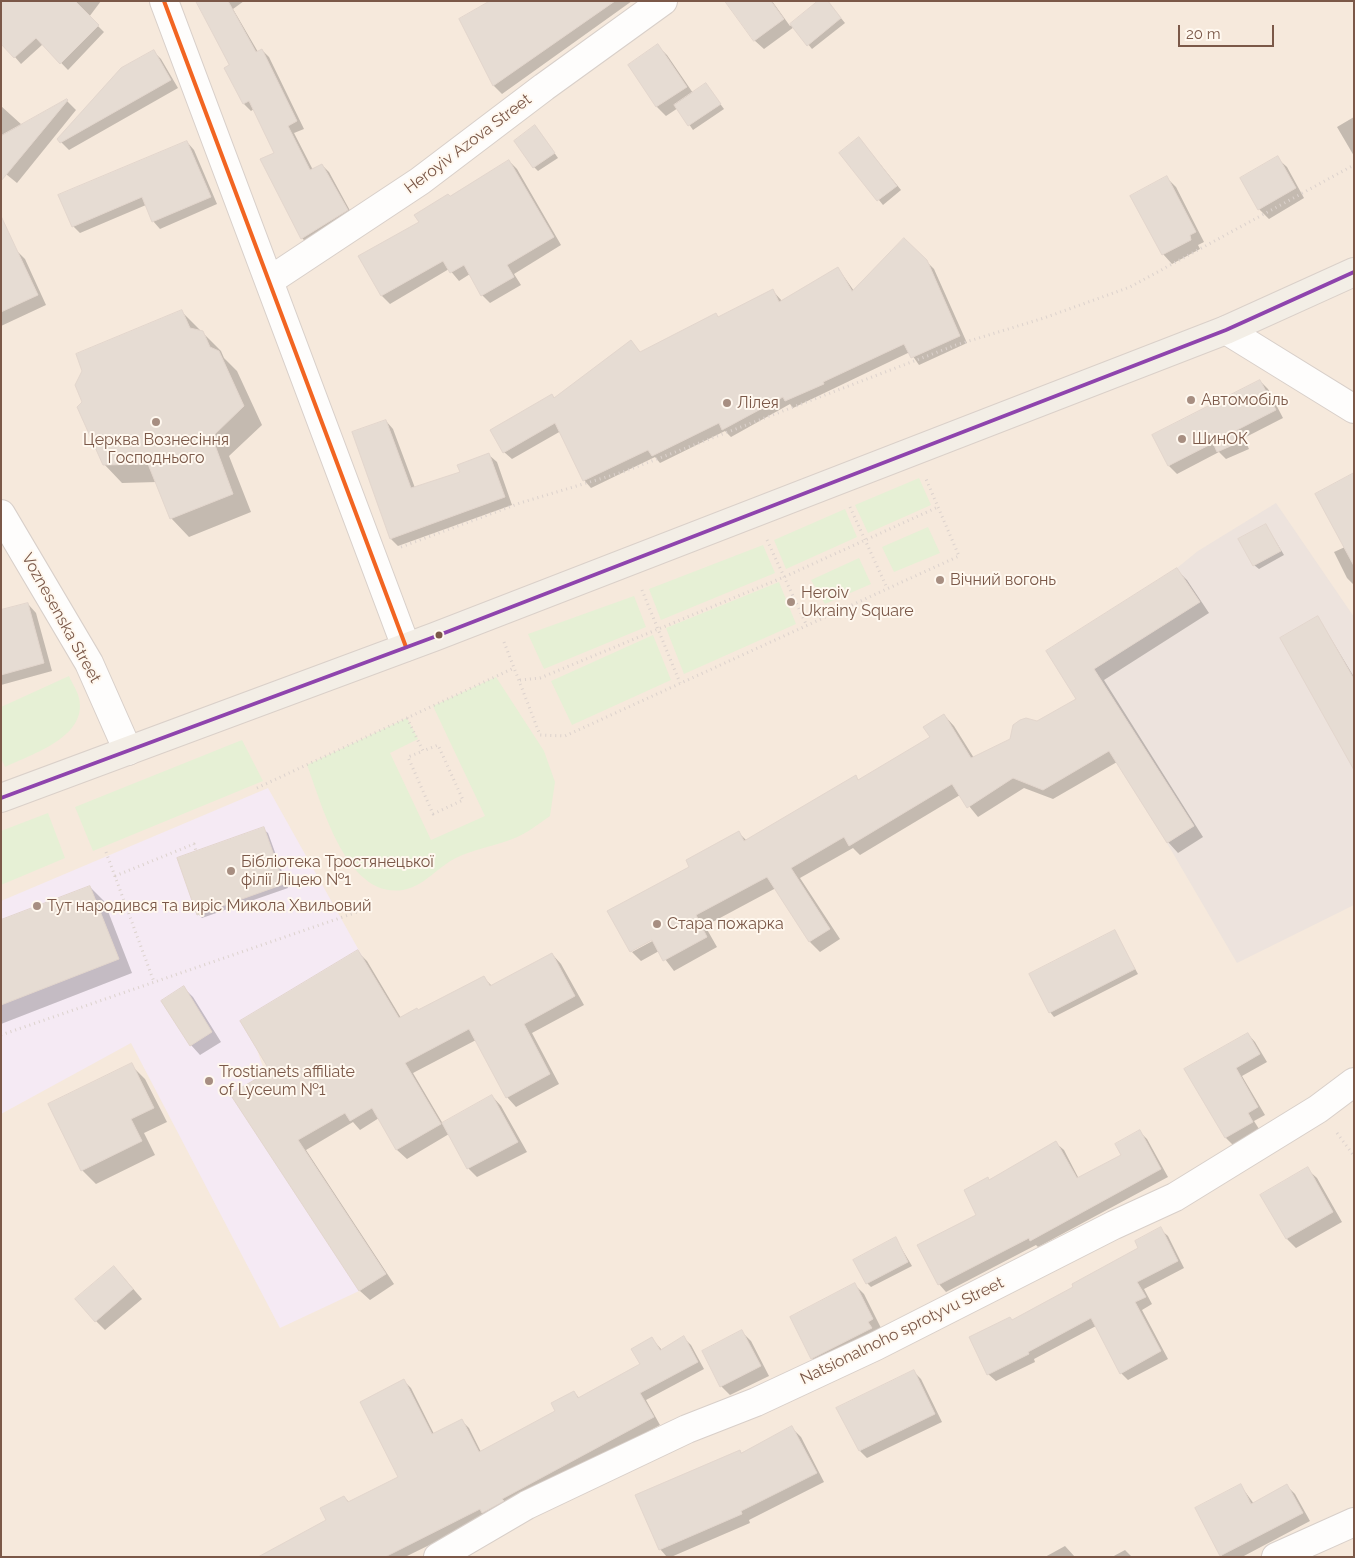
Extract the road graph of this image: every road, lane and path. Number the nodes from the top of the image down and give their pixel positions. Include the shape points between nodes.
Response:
1 (164, 1) edge
2 (663, 1) edge
3 (1354, 165) edge
4 (1354, 272) edge
5 (269, 281) junction
6 (1226, 330) junction
7 (1354, 409) edge
8 (923, 474) dead end
9 (849, 504) dead end
10 (938, 507) junction
11 (1, 514) edge
12 (766, 537) dead end
13 (865, 540) junction
14 (401, 547) dead end
15 (784, 577) junction
16 (641, 586) dead end
17 (887, 588) junction
18 (495, 613) junction
19 (806, 624) junction
20 (658, 628) junction
21 (406, 647) junction
22 (515, 668) junction
23 (520, 680) junction
24 (680, 682) junction
25 (407, 718) junction
26 (128, 751) junction
27 (423, 751) junction
28 (257, 788) dead end
29 (1, 798) edge
30 (196, 851) dead end
31 (106, 852) dead end
32 (115, 876) junction
33 (363, 910) dead end
34 (154, 982) junction
35 (1, 1035) edge
36 (1354, 1082) edge
37 (1354, 1522) edge
38 (438, 1557) edge
39 (1276, 1557) edge

1 - 5 street
2 - 5 street, Heroyiv Azova Street via 420,181
3 - 14 path via 1130,287 956,346 623,472 520,503
4 - 6 main road
5 - 21 street
6 - 7 street
6 - 18 main road
8 - 10 path
9 - 13 path
10 - 13 path
10 - 17 path via 959,556
11 - 26 street, Voznesenska Street via 89,663
12 - 15 path
13 - 15 path
13 - 17 path
15 - 19 path
15 - 20 path
16 - 20 path
17 - 19 path
18 - 21 main road
18 - 22 path
19 - 24 path
20 - 23 path via 540,678
20 - 24 path
21 - 26 main road
22 - 23 path
22 - 25 path
23 - 24 path via 540,735 565,736
25 - 27 path
25 - 28 path
26 - 29 main road
27 - 27 path via 408,757 433,814 463,800 438,745
30 - 32 path via 194,844
31 - 32 path
32 - 34 path
33 - 34 path
34 - 35 path
36 - 38 street, Natsionalnoho sprotyvu Street via 1318,1109 1175,1197 876,1346 756,1402 687,1429 527,1506
37 - 39 street

